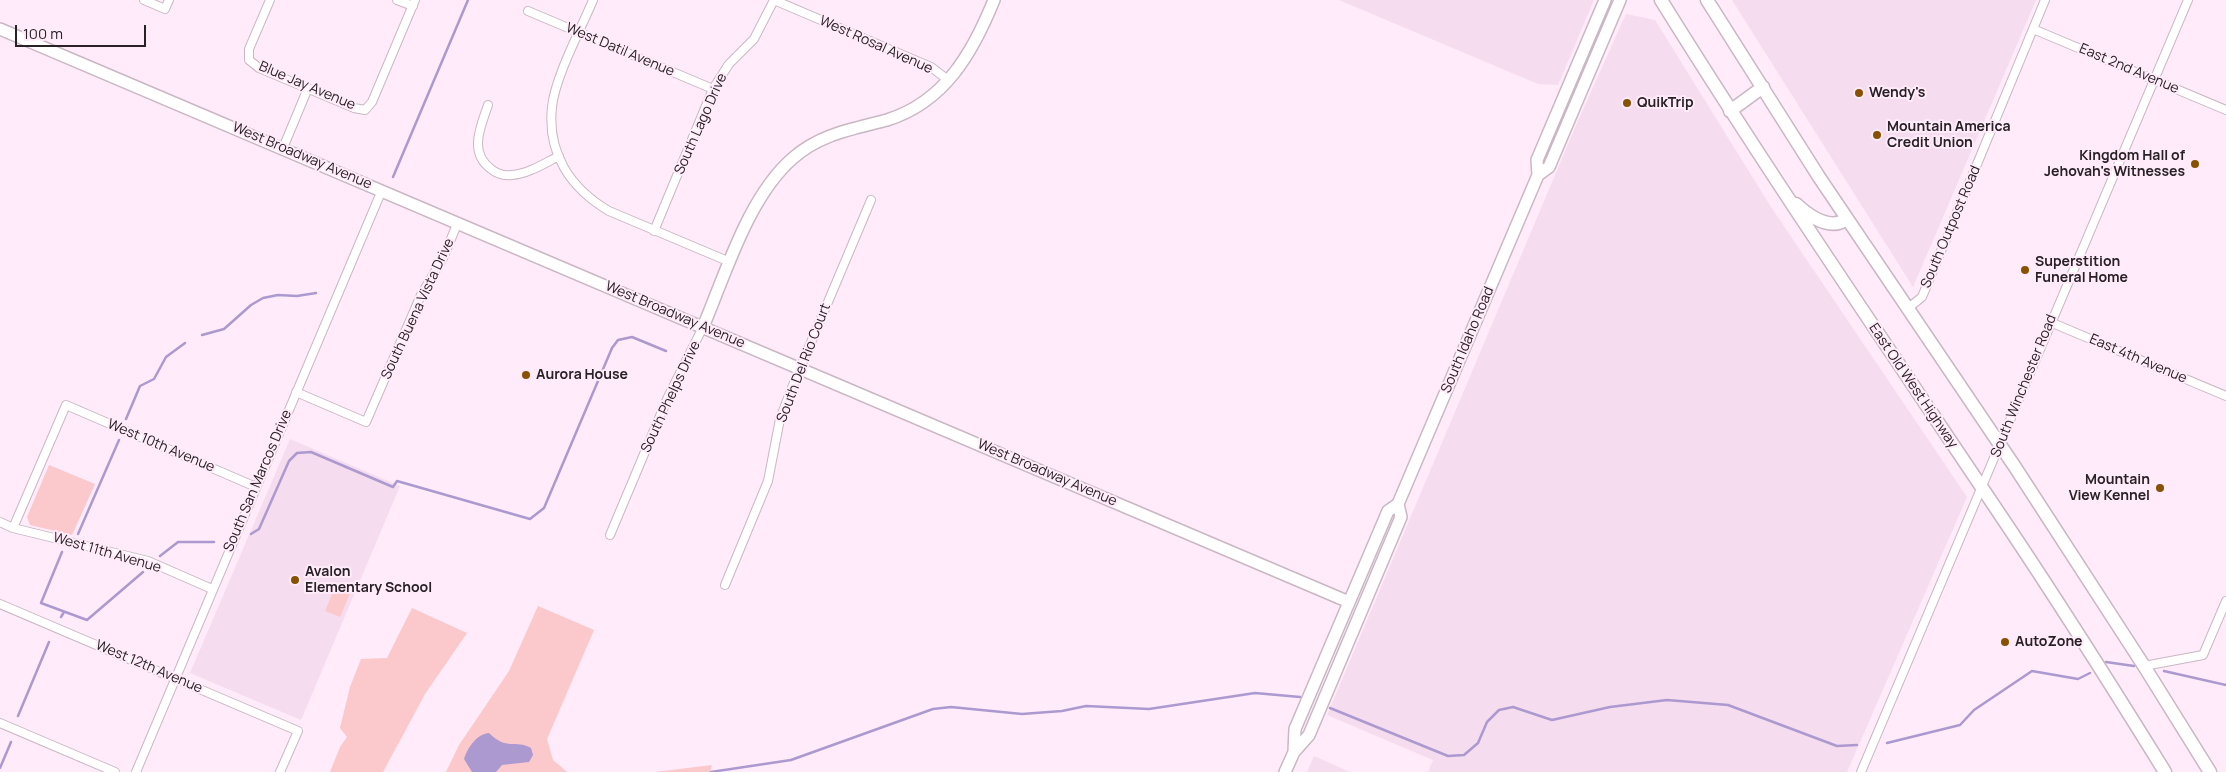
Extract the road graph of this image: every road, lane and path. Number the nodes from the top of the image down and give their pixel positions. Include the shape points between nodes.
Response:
1 (144, 0) edge
2 (169, 0) edge
3 (270, 0) edge
4 (397, 0) edge
5 (593, 0) edge
6 (774, 0) edge
7 (994, 0) edge
8 (1605, 0) edge
9 (1620, 0) edge
10 (1661, 0) edge
11 (1707, 0) edge
12 (2045, 0) edge
13 (2188, 0) edge
14 (414, 3) edge
15 (528, 11) dead end
16 (2033, 28) junction
17 (0, 29) edge
18 (579, 32) junction
19 (948, 80) junction
20 (2154, 80) junction
21 (1763, 87) junction
22 (308, 88) junction
23 (713, 90) junction
24 (488, 105) dead end
25 (2226, 110) edge
26 (1730, 111) junction
27 (283, 148) junction
28 (559, 156) junction
29 (1538, 175) junction
30 (1779, 186) junction
31 (382, 190) junction
32 (871, 200) dead end
33 (1847, 219) junction
34 (458, 222) junction
35 (654, 231) junction
36 (730, 262) junction
37 (1907, 309) junction
38 (2050, 322) junction
39 (703, 327) junction
40 (800, 368) junction
41 (296, 392) junction
42 (2226, 396) edge
43 (2000, 445) junction
44 (256, 487) junction
45 (1982, 488) junction
46 (1398, 504) junction
47 (0, 522) edge
48 (13, 528) junction
49 (610, 535) dead end
50 (725, 585) dead end
51 (212, 589) junction
52 (2226, 601) edge
53 (1349, 602) junction
54 (0, 604) edge
55 (2144, 666) junction
56 (175, 678) junction
57 (0, 723) edge
58 (1294, 752) junction
59 (115, 772) edge
60 (136, 772) edge
61 (280, 772) edge
62 (1285, 772) edge
63 (1861, 772) edge
64 (2165, 772) edge
65 (2210, 772) edge

1 - 2 street via 165,9
3 - 22 street, Blue Jay Avenue via 249,49 249,60 260,68
4 - 14 street
5 - 18 street
6 - 19 street, West Rosal Avenue via 931,67
6 - 23 street, South Lago Drive via 754,39 729,64
7 - 19 main road, South Phelps Drive via 971,50
8 - 29 main road, South Idaho Road via 1537,160
9 - 29 main road, South Idaho Road via 1550,167
10 - 26 main road, East Old West Highway
11 - 21 main road
12 - 16 street, South Outpost Road
13 - 20 street, South Winchester Road
14 - 22 street, Blue Jay Avenue via 372,102 365,110
15 - 18 street, West Datil Avenue
16 - 20 street, East 2nd Avenue
16 - 37 street, South Outpost Road via 1922,297
17 - 27 main road, West Broadway Avenue
18 - 23 street, West Datil Avenue
18 - 28 street via 552,106 551,124
19 - 36 main road, South Phelps Drive via 916,106 888,119 833,134 794,157 757,201
20 - 25 street, East 2nd Avenue
20 - 38 street, South Winchester Road
21 - 26 main road
21 - 33 main road
22 - 27 street
23 - 35 street, South Lago Drive
24 - 28 street via 477,144 485,164 494,171 503,175 520,174
26 - 30 main road, East Old West Highway
27 - 31 main road, West Broadway Avenue
28 - 35 street via 566,173 592,201
29 - 46 main road, South Idaho Road
30 - 33 main road via 1812,217 1835,224
30 - 45 main road, East Old West Highway
31 - 34 main road, West Broadway Avenue
31 - 41 street, South San Marcos Drive
32 - 40 street, South Del Rio Court
33 - 37 main road
34 - 39 main road, West Broadway Avenue
34 - 41 street, South Buena Vista Drive via 443,258 421,296 366,422
35 - 36 street
36 - 39 main road, South Phelps Drive
37 - 43 main road
38 - 42 street, East 4th Avenue
38 - 43 street, South Winchester Road
39 - 40 main road, West Broadway Avenue
39 - 49 street, South Phelps Drive via 668,397
40 - 50 street, South Del Rio Court via 780,419 768,481
40 - 53 main road, West Broadway Avenue
41 - 44 street, South San Marcos Drive
43 - 45 street, South Winchester Road
43 - 55 main road
44 - 48 street, West 10th Avenue via 66,405
44 - 51 street, South San Marcos Drive
45 - 63 street, South Winchester Road
45 - 64 main road, East Old West Highway
46 - 53 main road, South Idaho Road via 1388,511
46 - 58 main road, South Idaho Road via 1401,517 1309,735
47 - 48 street, West 11th Avenue
48 - 51 street, West 11th Avenue via 148,561
51 - 56 street, South San Marcos Drive
52 - 55 street via 2203,655
53 - 58 main road, South Idaho Road via 1295,729
54 - 56 street, West 12th Avenue
55 - 65 main road
56 - 60 street, South San Marcos Drive
56 - 61 street, West 12th Avenue via 298,731
57 - 59 street
58 - 62 main road, South Idaho Road

